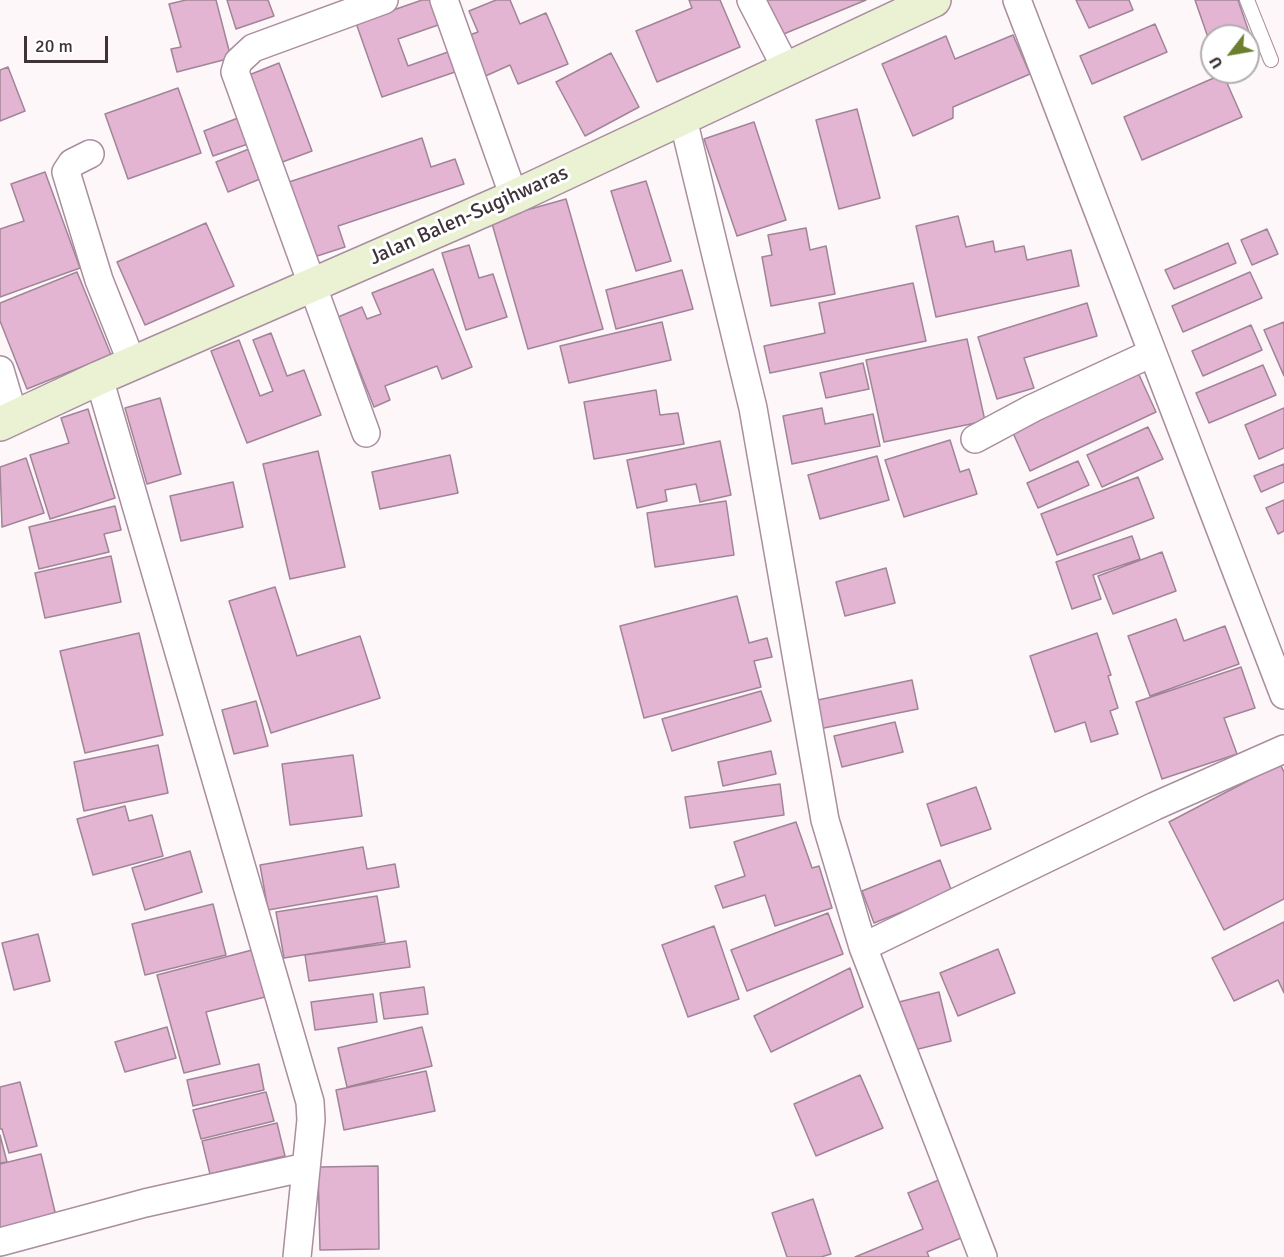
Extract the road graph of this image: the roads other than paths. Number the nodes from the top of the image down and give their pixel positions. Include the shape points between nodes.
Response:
1 (384, 0) edge
2 (444, 0) edge
3 (751, 0) edge
4 (934, 0) edge
5 (1017, 0) edge
6 (1247, 0) edge
7 (1271, 60) dead end
8 (787, 70) junction
9 (683, 119) junction
10 (90, 154) dead end
11 (514, 197) junction
12 (311, 285) junction
13 (1152, 353) junction
14 (132, 363) junction
15 (0, 370) edge
16 (99, 378) junction
17 (7, 421) edge
18 (366, 433) dead end
19 (975, 439) dead end
20 (1284, 695) edge
21 (1284, 749) edge
22 (863, 946) junction
23 (306, 1167) junction
24 (0, 1242) edge
25 (297, 1257) edge
26 (983, 1257) edge

1 - 12 street via 253,48 237,62 237,84
2 - 11 street
3 - 8 street
4 - 8 street, Jalan Balen-Sugihwaras
5 - 13 street
6 - 7 lane
8 - 9 street, Jalan Balen-Sugihwaras
9 - 11 street, Jalan Balen-Sugihwaras
9 - 22 street via 753,408 825,820
10 - 14 street via 72,163 66,172 99,280
11 - 12 street, Jalan Balen-Sugihwaras
12 - 14 street, Jalan Balen-Sugihwaras
12 - 18 street
13 - 19 street
13 - 20 street
14 - 16 street, Jalan Balen-Sugihwaras
15 - 17 street
16 - 17 street, Jalan Balen-Sugihwaras
16 - 23 street via 303,1079 311,1120
21 - 22 street via 1155,806
22 - 26 street
23 - 24 street via 145,1203
23 - 25 street

